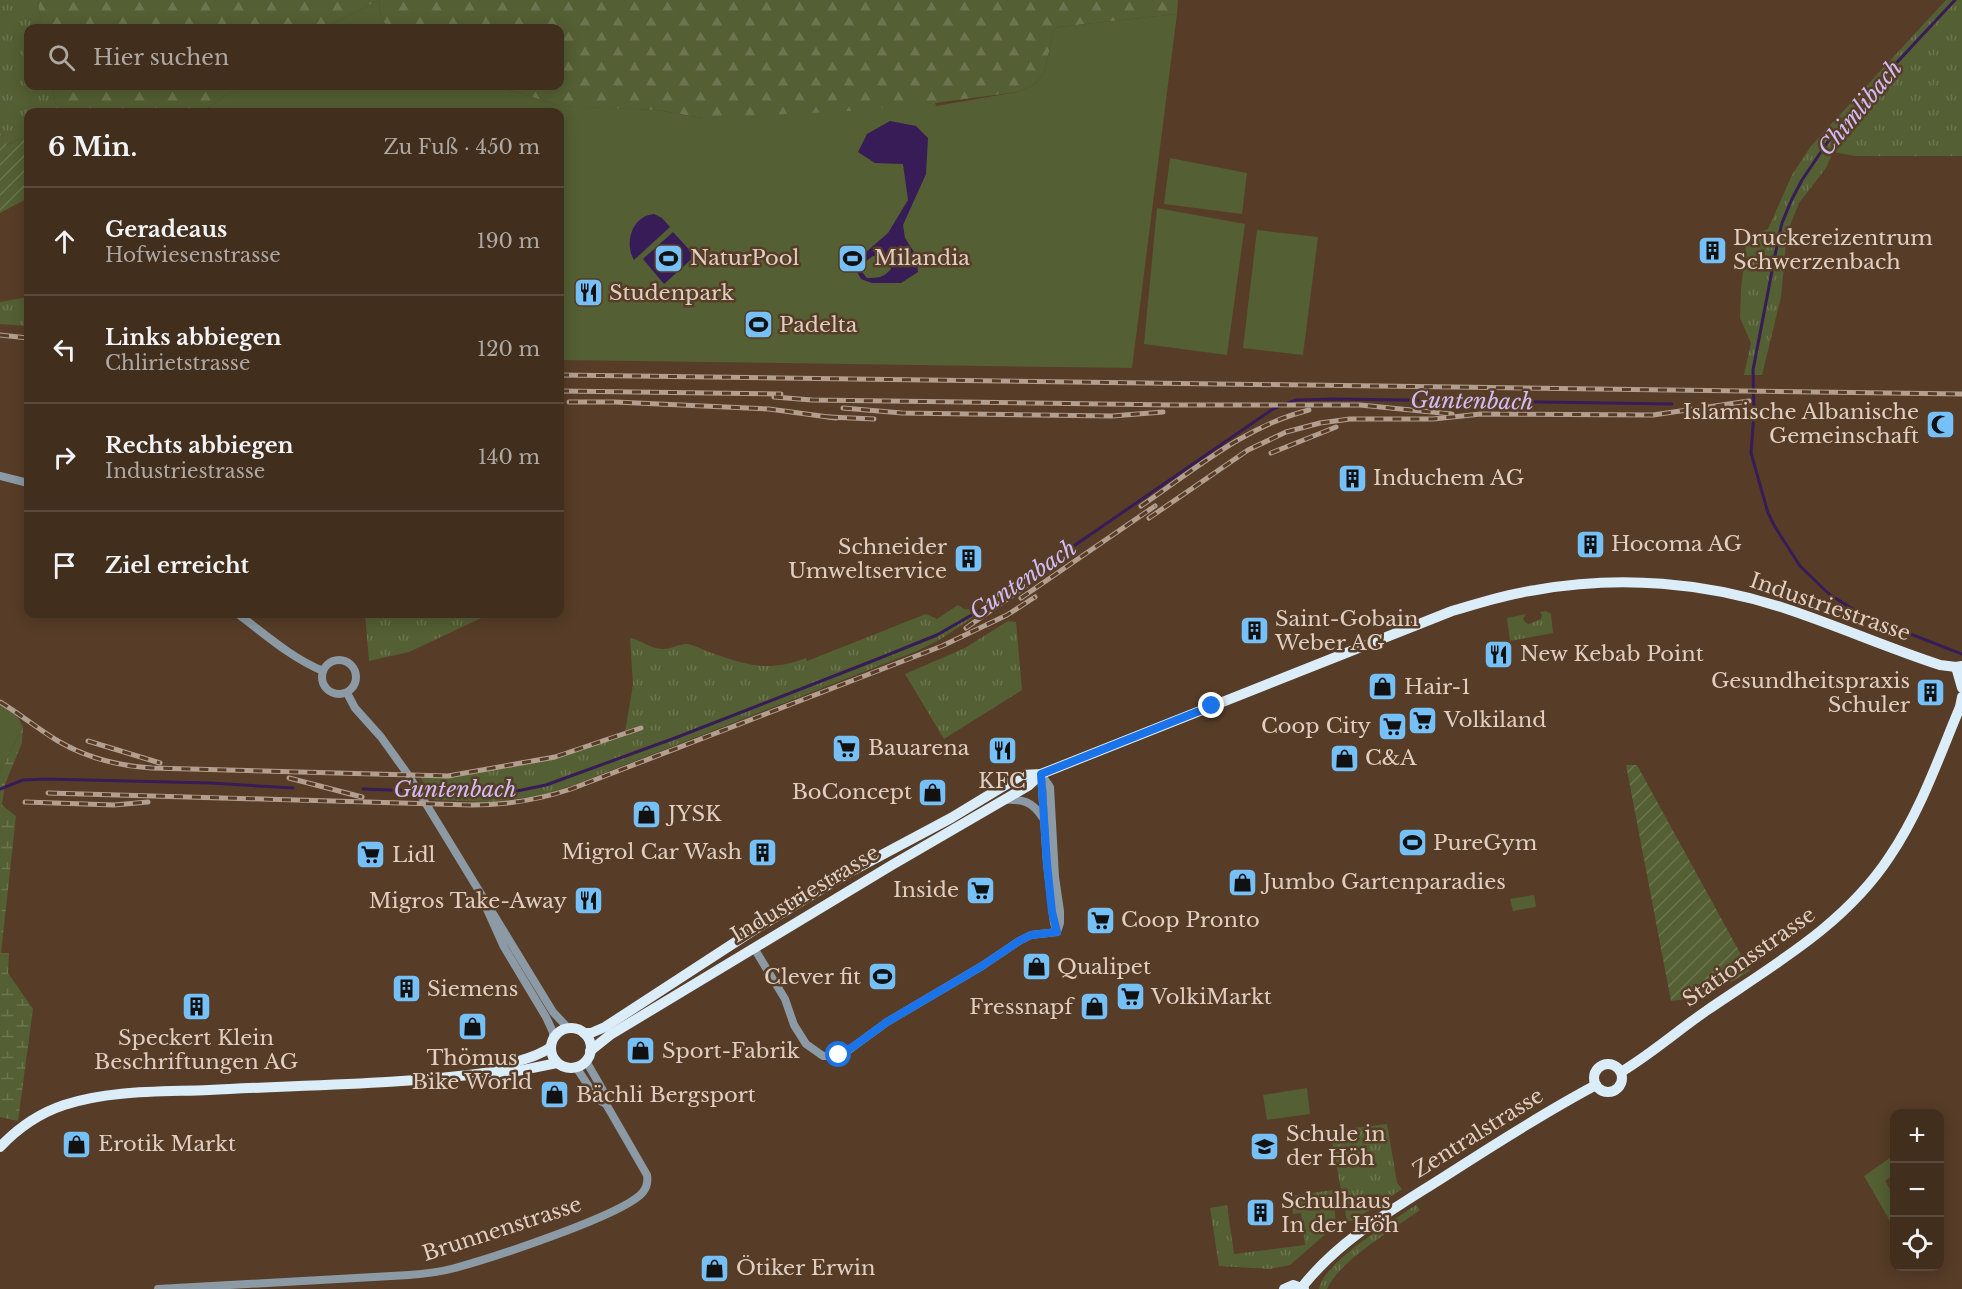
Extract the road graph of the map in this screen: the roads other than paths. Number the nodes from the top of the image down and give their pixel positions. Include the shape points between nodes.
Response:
1 (4, 477) edge
2 (24, 482) edge
3 (243, 618) edge
4 (1960, 663) edge
5 (323, 671) junction
6 (1962, 688) edge
7 (346, 693) junction
8 (1962, 697) edge
9 (1041, 774) junction
10 (1003, 800) junction
11 (1044, 818) junction
12 (481, 896) junction
13 (495, 929) junction
14 (1057, 932) junction
15 (510, 938) junction
16 (754, 948) junction
17 (568, 1028) junction
18 (584, 1033) junction
19 (552, 1043) junction
20 (588, 1056) junction
21 (557, 1063) junction
22 (576, 1067) junction
23 (492, 1072) junction
24 (1621, 1072) junction
25 (1596, 1085) junction
26 (606, 1104) junction
27 (0, 1148) edge
28 (1303, 1288) edge
29 (158, 1289) edge
30 (1284, 1289) edge

1 - 2 street
3 - 5 street via 290,654
4 - 6 main road
4 - 9 main road, Industriestrasse via 1945,667 1786,608 1729,594 1647,582 1573,584 1452,611
5 - 7 street via 323,682 329,691
5 - 7 street via 331,662 349,663 356,679
7 - 12 street via 413,782
8 - 24 main road, Stationsstrasse via 1911,821 1890,857 1853,902 1800,949
9 - 10 main road, Industriestrasse
9 - 11 street
9 - 14 street via 1050,787 1060,918
9 - 18 main road, Industriestrasse via 1022,776 848,873 605,1027
10 - 11 street via 1027,802
10 - 16 main road, Industriestrasse
11 - 14 street
12 - 13 street
12 - 15 street
13 - 15 street
13 - 19 street via 546,1017 553,1032
14 - 16 street via 1031,935 1019,941 887,1022 846,1052 831,1056 823,1056 806,1044
15 - 17 street via 553,1012
16 - 20 main road, Industriestrasse via 610,1035
17 - 18 main road
17 - 19 main road
18 - 20 main road via 590,1041
19 - 21 main road
19 - 23 main road via 532,1058
20 - 22 main road, Industriestrasse
20 - 26 street, Brunnenstrasse
21 - 22 main road
21 - 23 main road via 503,1074
22 - 26 street, Brunnenstrasse via 597,1099
23 - 27 main road via 425,1080 99,1097 47,1112 23,1126
24 - 25 main road via 1622,1080 1615,1090 1605,1091
24 - 25 main road via 1612,1065 1600,1067 1594,1075
25 - 28 main road, Zentralstrasse via 1348,1240 1327,1258
26 - 29 street, Brunnenstrasse via 648,1180 641,1194 595,1219 437,1272
28 - 30 main road via 1293,1285

